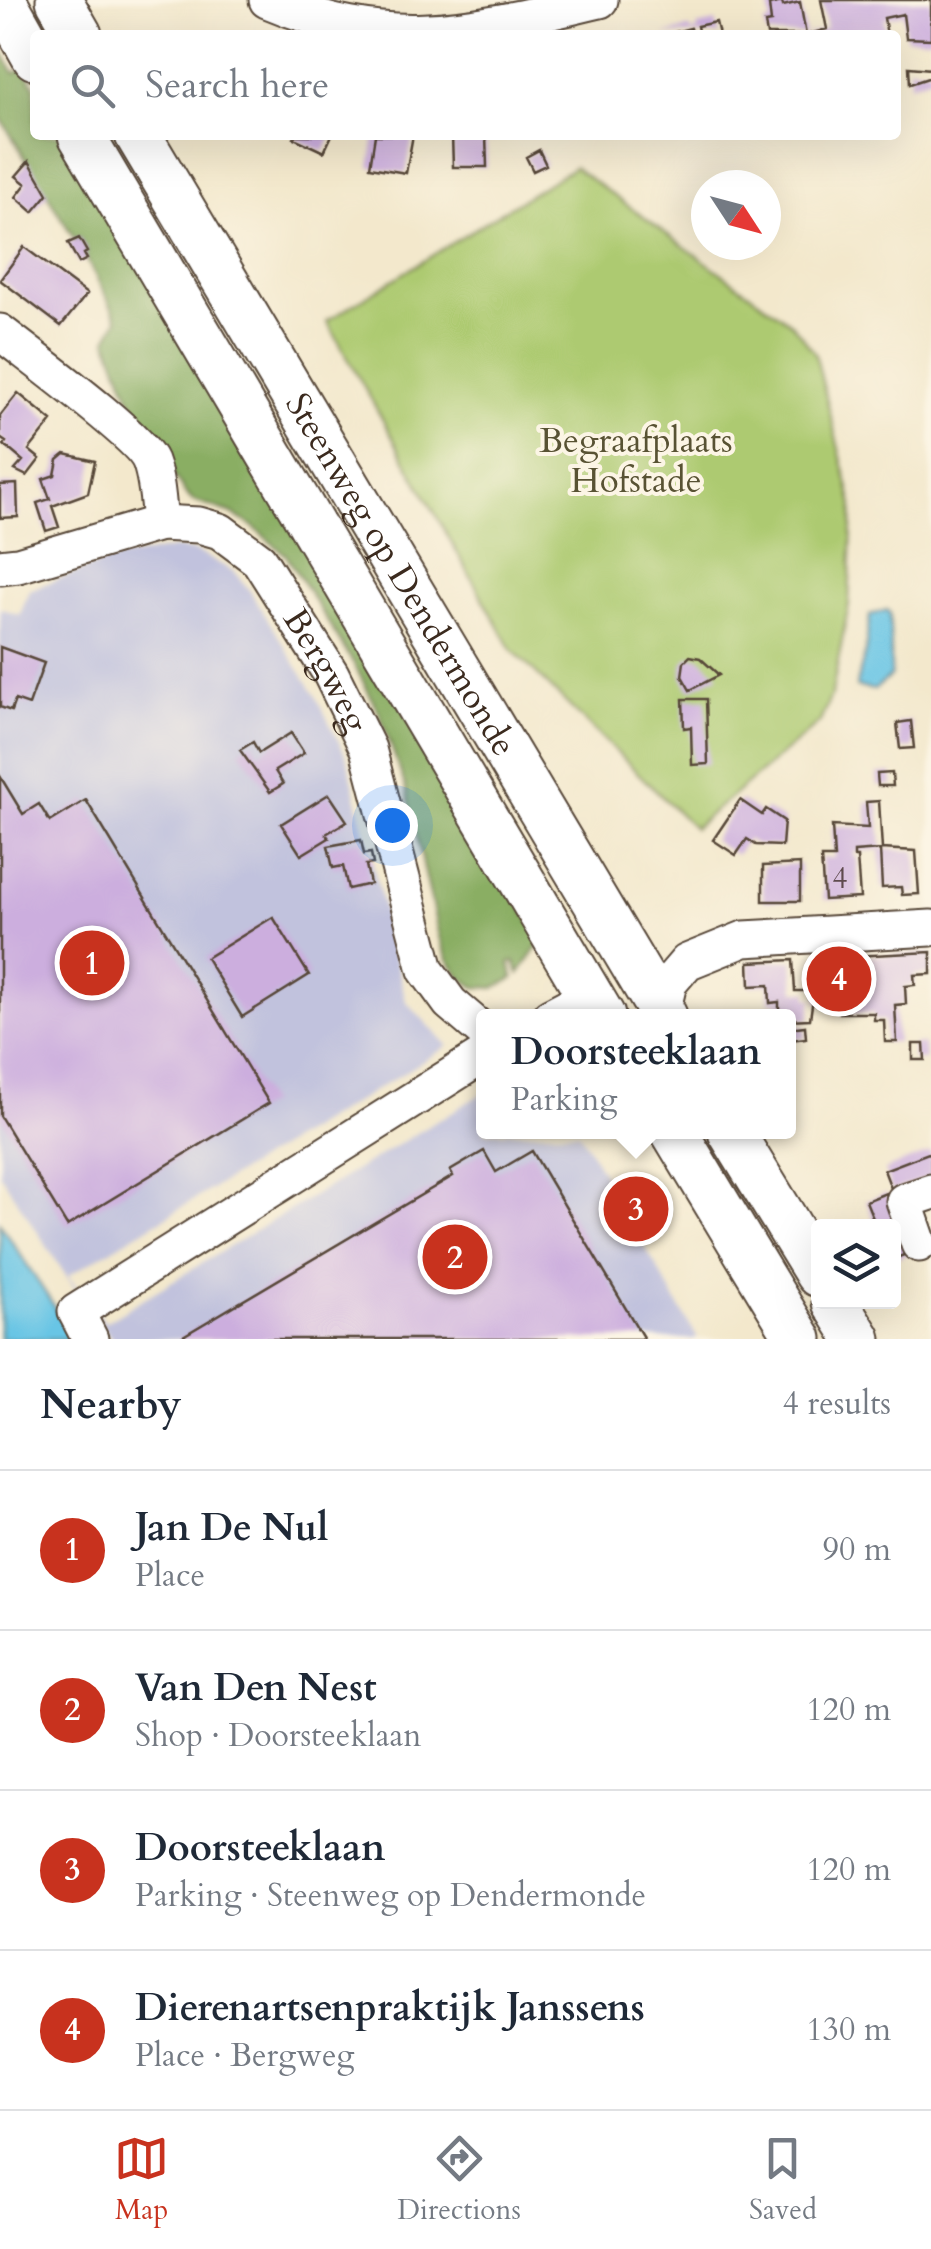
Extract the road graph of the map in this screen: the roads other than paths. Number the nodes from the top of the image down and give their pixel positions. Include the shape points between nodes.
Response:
1 (3, 0) edge
2 (58, 0) edge
3 (267, 0) edge
4 (600, 0) edge
5 (76, 30) edge
6 (381, 30) edge
7 (451, 30) edge
8 (30, 48) edge
9 (84, 140) edge
10 (141, 140) edge
11 (0, 332) edge
12 (160, 523) junction
13 (0, 567) edge
14 (602, 913) junction
15 (931, 928) edge
16 (579, 1009) edge
17 (581, 1009) edge
18 (584, 1009) edge
19 (639, 1009) edge
20 (653, 1009) edge
21 (658, 1009) edge
22 (476, 1025) edge
23 (476, 1061) edge
24 (678, 1139) edge
25 (735, 1139) edge
26 (931, 1192) edge
27 (918, 1244) dead end
28 (811, 1263) edge
29 (840, 1309) edge
30 (83, 1326) edge
31 (799, 1339) edge
32 (858, 1339) edge

1 - 8 main road
2 - 5 main road
3 - 6 street via 305,16
4 - 7 street
9 - 16 main road, Steenweg op Dendermonde
10 - 14 main road, Steenweg op Dendermonde
11 - 12 street via 149,457
12 - 13 street, Bergweg
12 - 22 street, Bergweg via 199,525 240,543 259,560 302,627 368,749 426,970
14 - 17 main road via 615,968
14 - 20 main road, Steenweg op Dendermonde
15 - 21 street via 744,939 688,962 668,983
18 - 19 main road via 617,1001
23 - 30 street
24 - 31 main road
25 - 28 main road
26 - 27 street via 904,1201
29 - 32 main road

